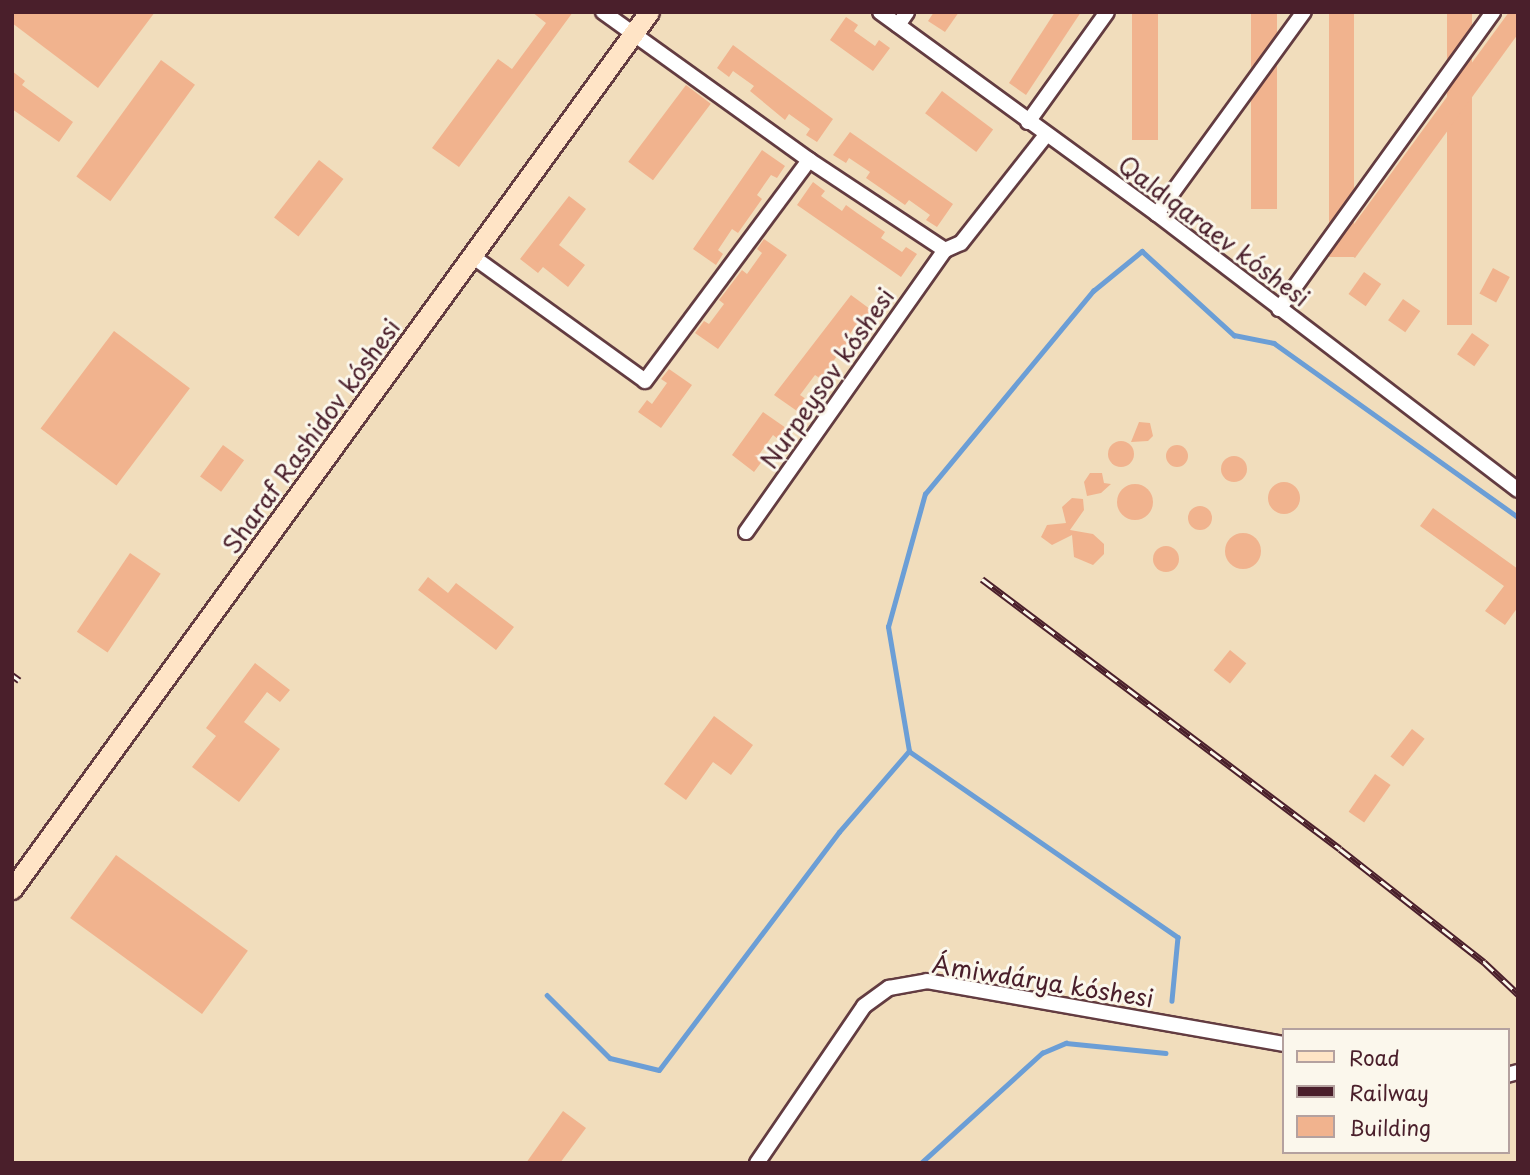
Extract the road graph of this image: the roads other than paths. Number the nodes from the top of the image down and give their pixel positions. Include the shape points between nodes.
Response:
1 (603, 12) edge
2 (649, 12) edge
3 (880, 12) edge
4 (907, 12) edge
5 (1107, 12) edge
6 (1304, 12) edge
7 (1493, 12) edge
8 (898, 25) junction
9 (633, 34) junction
10 (1028, 122) junction
11 (1046, 135) junction
12 (809, 160) junction
13 (1157, 214) junction
14 (945, 250) junction
15 (472, 256) junction
16 (1279, 309) junction
17 (1518, 490) edge
18 (746, 532) dead end
19 (12, 889) edge
20 (1282, 1044) edge
21 (757, 1163) edge

1 - 9 street
2 - 9 street, Sharaf Rashidov kóshesi
3 - 8 street, Qaldıqaraev kóshesi
4 - 8 street
5 - 10 street
6 - 13 street
7 - 16 street
8 - 10 street, Qaldıqaraev kóshesi
9 - 12 street
9 - 15 street, Sharaf Rashidov kóshesi
10 - 11 street, Qaldıqaraev kóshesi
11 - 13 street, Qaldıqaraev kóshesi
11 - 14 street, Nurpeysov kóshesi via 961,243
12 - 14 street
12 - 15 street via 645,381
13 - 16 street, Qaldıqaraev kóshesi
14 - 18 street, Nurpeysov kóshesi
15 - 19 street, Sharaf Rashidov kóshesi
16 - 17 street, Qaldıqaraev kóshesi
20 - 21 street, Ámiwdárya kóshesi via 927,981 889,988 864,1006

